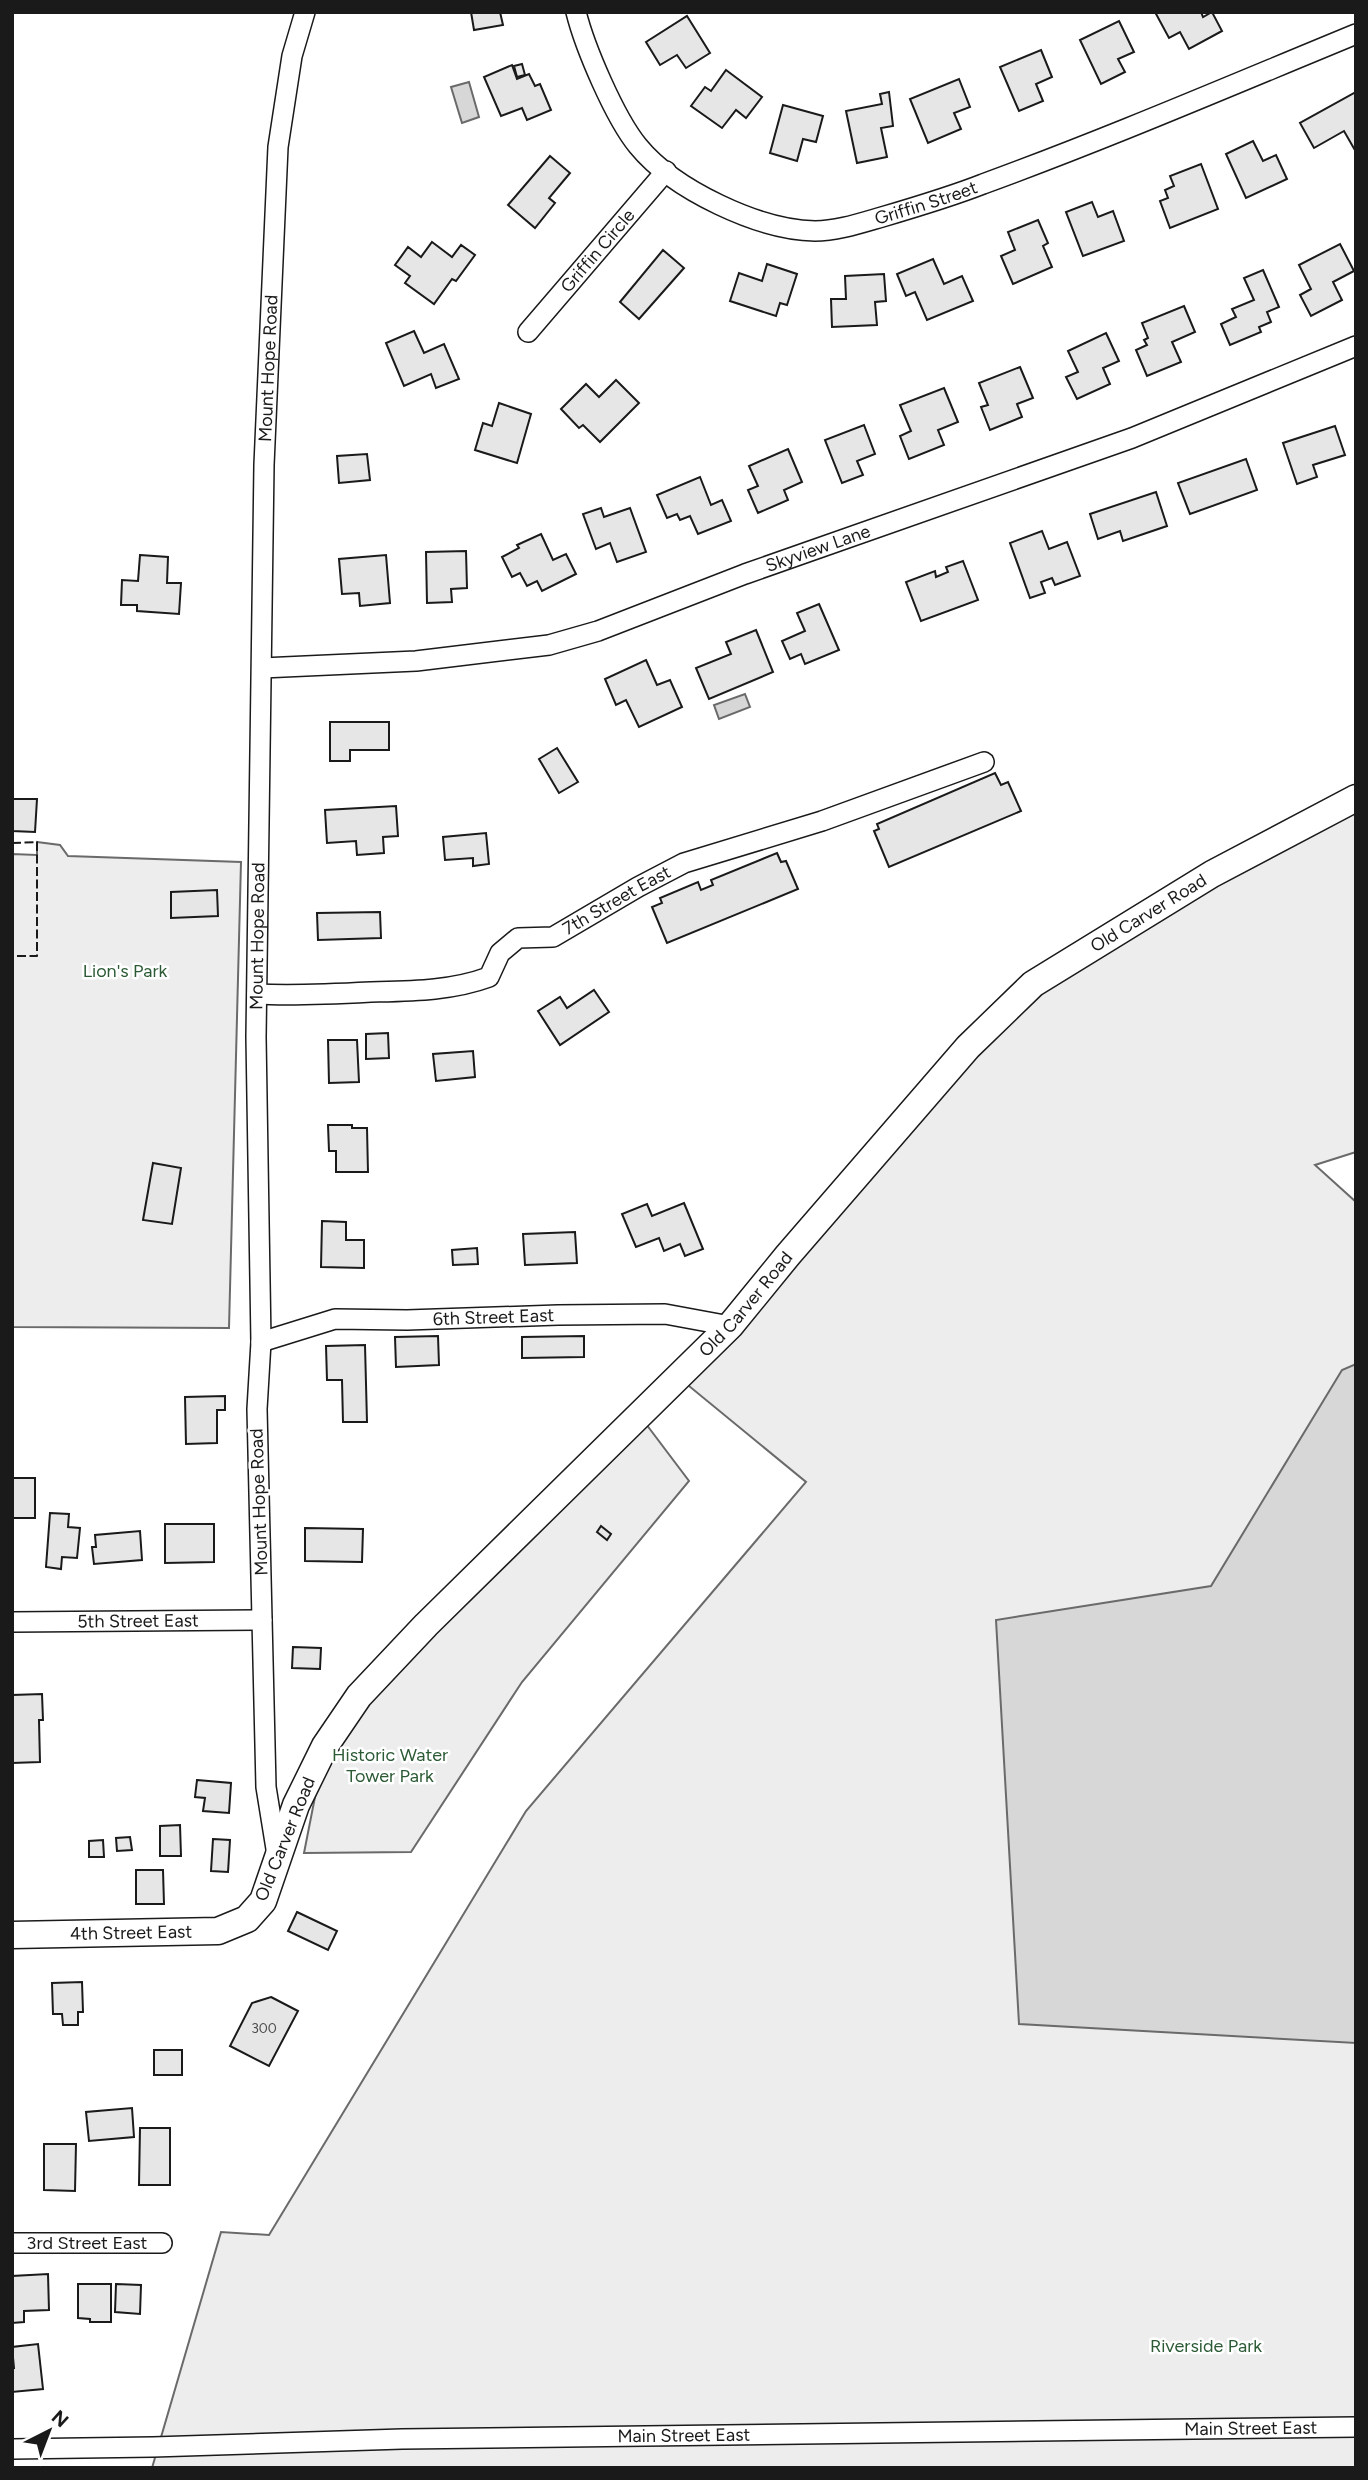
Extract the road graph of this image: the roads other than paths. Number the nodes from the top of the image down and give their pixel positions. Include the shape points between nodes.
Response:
1 (305, 12) edge
2 (576, 12) edge
3 (1356, 34) edge
4 (666, 171) junction
5 (528, 332) dead end
6 (1356, 346) edge
7 (262, 668) junction
8 (984, 762) dead end
9 (1356, 798) edge
10 (257, 994) junction
11 (730, 1326) junction
12 (261, 1342) junction
13 (262, 1620) junction
14 (12, 1622) edge
15 (278, 1860) junction
16 (247, 1919) joint
17 (12, 1935) edge
18 (12, 2243) edge
19 (162, 2243) dead end
20 (1356, 2427) edge
21 (12, 2449) edge

1 - 7 street, Mount Hope Road via 292,56 278,147 264,462
2 - 4 street, Griffin Street via 623,124 639,147
3 - 4 street, Griffin Street via 1044,162 941,200 854,225 818,231 765,223 688,188
4 - 5 street, Griffin Circle
6 - 7 street, Skyview Lane via 1132,438 745,574 598,631 549,645 416,661
7 - 10 street, Mount Hope Road
8 - 10 street, 7th Street East via 822,821 684,863 554,937 518,939 500,953 489,977 472,983 432,990
9 - 11 street, Old Carver Road via 1212,874 1033,984 968,1047
10 - 12 street, Mount Hope Road
11 - 12 street, 6th Street East via 665,1314 335,1318
11 - 15 street, Old Carver Road via 359,1696 319,1758 296,1805
12 - 13 street, Mount Hope Road via 257,1409
13 - 14 street, 5th Street East
13 - 15 street, Mount Hope Road via 266,1787
15 - 16 street, Old Carver Road via 263,1901
16 - 17 street, 4th Street East via 218,1931
18 - 19 street, 3rd Street East
20 - 21 street, Main Street East via 402,2439

